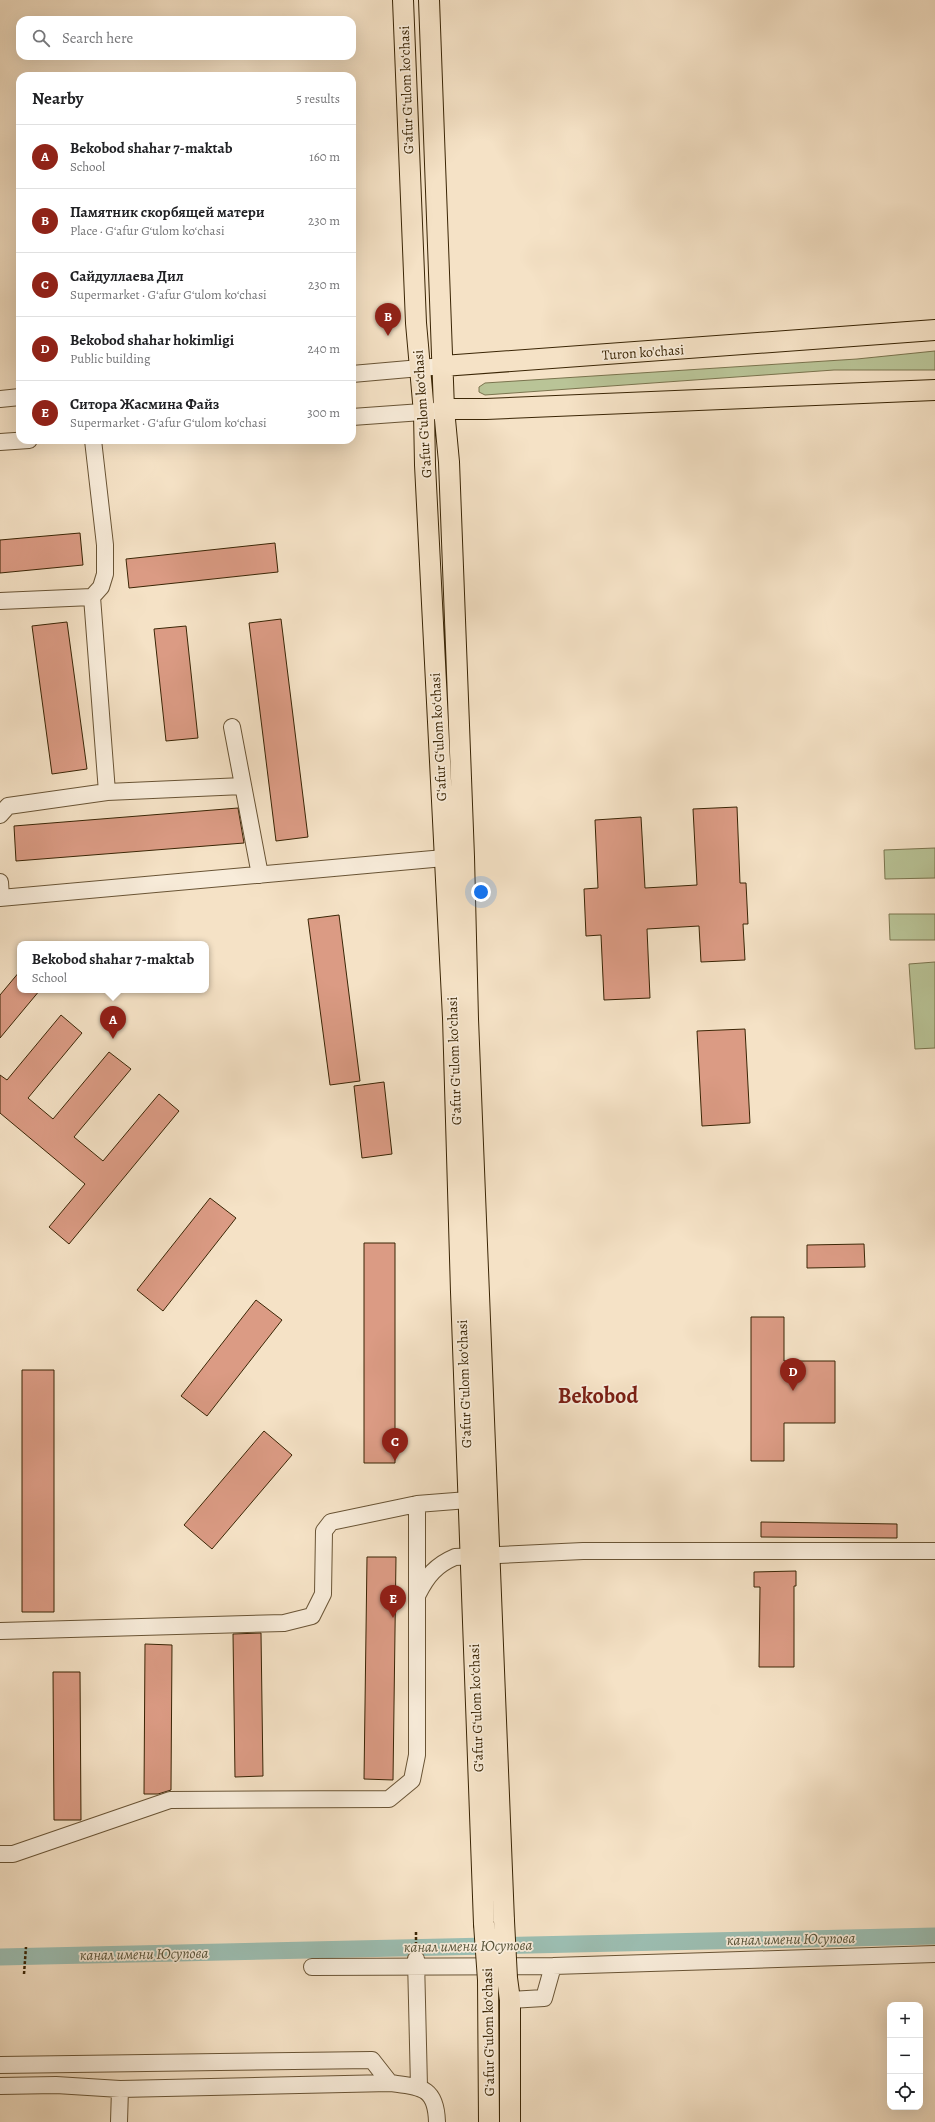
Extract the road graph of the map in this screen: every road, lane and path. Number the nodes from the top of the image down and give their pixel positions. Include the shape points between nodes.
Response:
1 (403, 0) edge
2 (429, 0) edge
3 (935, 330) edge
4 (443, 366) junction
5 (420, 368) junction
6 (356, 374) edge
7 (935, 390) edge
8 (16, 397) edge
9 (0, 399) edge
10 (444, 409) junction
11 (424, 413) junction
12 (356, 417) edge
13 (16, 441) edge
14 (0, 442) edge
15 (93, 444) edge
16 (92, 597) junction
17 (0, 601) edge
18 (232, 727) dead end
19 (243, 786) junction
20 (107, 792) junction
21 (0, 815) edge
22 (444, 858) junction
23 (260, 875) junction
24 (0, 882) edge
25 (1, 898) edge
26 (460, 1019) junction
27 (468, 1500) junction
28 (417, 1504) junction
29 (935, 1551) edge
30 (479, 1556) junction
31 (418, 1594) junction
32 (0, 1631) edge
33 (0, 1854) edge
34 (26, 1947) dead end
35 (935, 1954) edge
36 (416, 1963) junction
37 (553, 1966) junction
38 (312, 1967) dead end
39 (24, 1974) dead end
40 (498, 1979) junction
41 (510, 2000) junction
42 (0, 2065) edge
43 (390, 2083) junction
44 (0, 2086) edge
45 (419, 2087) junction
46 (120, 2089) junction
47 (120, 2122) edge
48 (437, 2122) edge
49 (489, 2122) edge
50 (510, 2122) edge

1 - 5 main road, Gʻafur Gʻulom koʻchasi
2 - 4 main road, Gʻafur Gʻulom koʻchasi
3 - 4 main road, Turon ko'chasi
4 - 5 street, Turon ko'chasi
4 - 10 main road, Gʻafur Gʻulom koʻchasi
5 - 6 street, Turon ko'chasi
5 - 11 main road, Gʻafur Gʻulom koʻchasi
7 - 10 main road
8 - 9 street
10 - 11 street
10 - 26 main road, Gʻafur Gʻulom koʻchasi via 449,462 464,857
11 - 12 street
11 - 22 main road, Gʻafur Gʻulom koʻchasi
13 - 14 street
15 - 16 street via 105,545 105,574 101,587
16 - 17 street
16 - 20 street
18 - 19 street
19 - 20 street
19 - 23 street
20 - 21 street via 8,806
22 - 23 street
22 - 26 main road, Gʻafur Gʻulom koʻchasi
23 - 25 street
24 - 25 street
26 - 27 main road, Gʻafur Gʻulom koʻchasi
26 - 30 main road, Gʻafur Gʻulom koʻchasi
27 - 28 street
27 - 30 main road, Gʻafur Gʻulom koʻchasi
28 - 31 street
28 - 32 street via 332,1522 324,1531 323,1594 312,1616 284,1623
29 - 30 street via 583,1551
30 - 31 street via 455,1558 440,1564 427,1577
30 - 40 main road, Gʻafur Gʻulom koʻchasi, bridge
31 - 33 street via 417,1755 412,1780 389,1799 170,1800 13,1854
34 - 39 path
35 - 37 street
36 - 37 street
36 - 38 street
36 - 45 street
37 - 41 street via 544,1998
40 - 41 main road, Gʻafur Gʻulom koʻchasi
40 - 49 main road, Gʻafur Gʻulom koʻchasi
41 - 50 main road, Gʻafur Gʻulom koʻchasi
42 - 43 street via 372,2060
43 - 45 street
43 - 46 street
44 - 46 street via 56,2085
45 - 48 street via 437,2105
46 - 47 street

